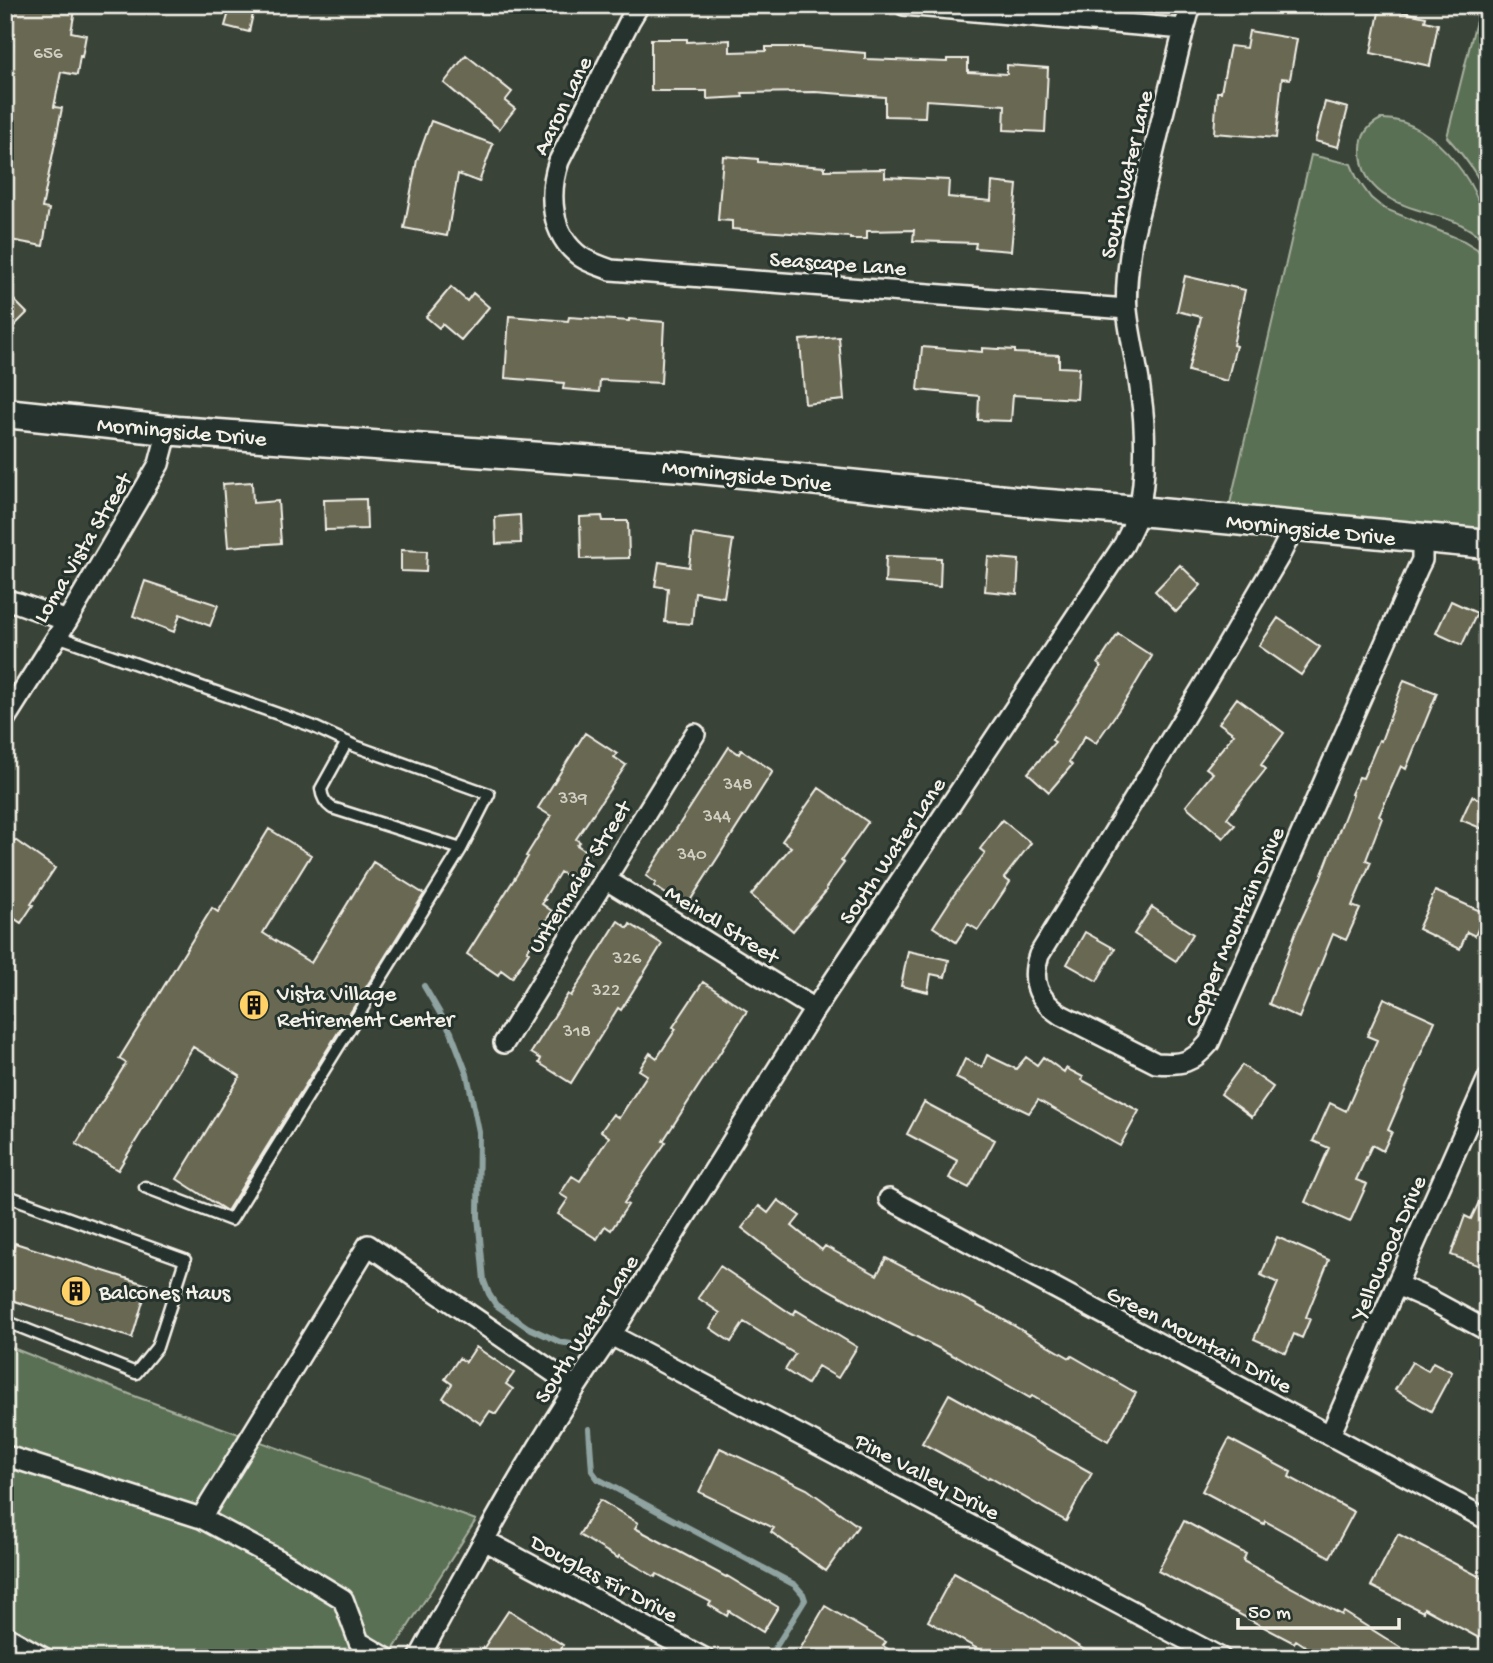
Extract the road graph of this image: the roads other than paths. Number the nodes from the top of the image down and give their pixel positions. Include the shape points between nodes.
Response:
1 (639, 5) edge
2 (904, 5) edge
3 (1191, 5) edge
4 (1184, 29) junction
5 (561, 231) joint
6 (1127, 309) junction
7 (5, 413) edge
8 (168, 430) junction
9 (1139, 511) junction
10 (1290, 525) junction
11 (1422, 539) junction
12 (1488, 544) edge
13 (5, 600) edge
14 (62, 629) junction
15 (5, 719) edge
16 (695, 734) dead end
17 (347, 742) junction
18 (461, 849) junction
19 (605, 879) junction
20 (815, 1009) junction
21 (504, 1043) dead end
22 (1488, 1077) edge
23 (145, 1186) dead end
24 (5, 1195) edge
25 (889, 1199) dead end
26 (1397, 1285) junction
27 (5, 1321) edge
28 (1488, 1331) edge
29 (611, 1335) junction
30 (575, 1387) junction
31 (1330, 1435) junction
32 (5, 1462) edge
33 (201, 1518) junction
34 (1488, 1520) edge
35 (484, 1540) junction
36 (5, 1636) edge
37 (353, 1650) edge
38 (44, 1658) edge
39 (386, 1658) edge
40 (419, 1658) edge
41 (704, 1658) edge
42 (1221, 1658) edge

1 - 5 street, Aaron Lane via 559,161 552,198
2 - 4 street
3 - 4 street, South Water Lane
4 - 6 street, South Water Lane via 1132,240
5 - 6 street, Seascape Lane via 579,256 611,270
6 - 9 street, South Water Lane via 1144,424
7 - 8 street, Morningside Drive
8 - 9 street, Morningside Drive via 682,467
8 - 14 street, Loma Vista Street via 159,464
9 - 10 street, Morningside Drive
9 - 20 street, South Water Lane via 1124,544
10 - 11 street, Morningside Drive
10 - 11 street, Copper Mountain Drive via 1280,555 1034,968 1035,981 1049,1007 1156,1063 1187,1062 1209,1043 1422,559
11 - 12 street, Morningside Drive
13 - 14 street
14 - 15 street, Loma Vista Street
14 - 17 lane
16 - 19 street, Untermaier Street
17 - 18 lane via 321,789 327,804
17 - 18 lane via 489,793
18 - 23 lane via 231,1220
19 - 20 street, Meindl Street
19 - 21 street, Untermaier Street
20 - 29 street, South Water Lane
22 - 26 street, Yellowood Drive
24 - 27 lane via 185,1260 157,1347 136,1373
25 - 31 street, Green Mountain Drive
26 - 28 street
26 - 31 street, Yellowood Drive
29 - 30 street, South Water Lane
29 - 42 street, Pine Valley Drive
30 - 33 street via 368,1245
30 - 35 street, South Water Lane
31 - 34 street, Green Mountain Drive
32 - 33 street via 10,1457
33 - 37 street via 343,1599
35 - 40 street, South Water Lane
35 - 41 street, Douglas Fir Drive
36 - 38 street
37 - 39 street

